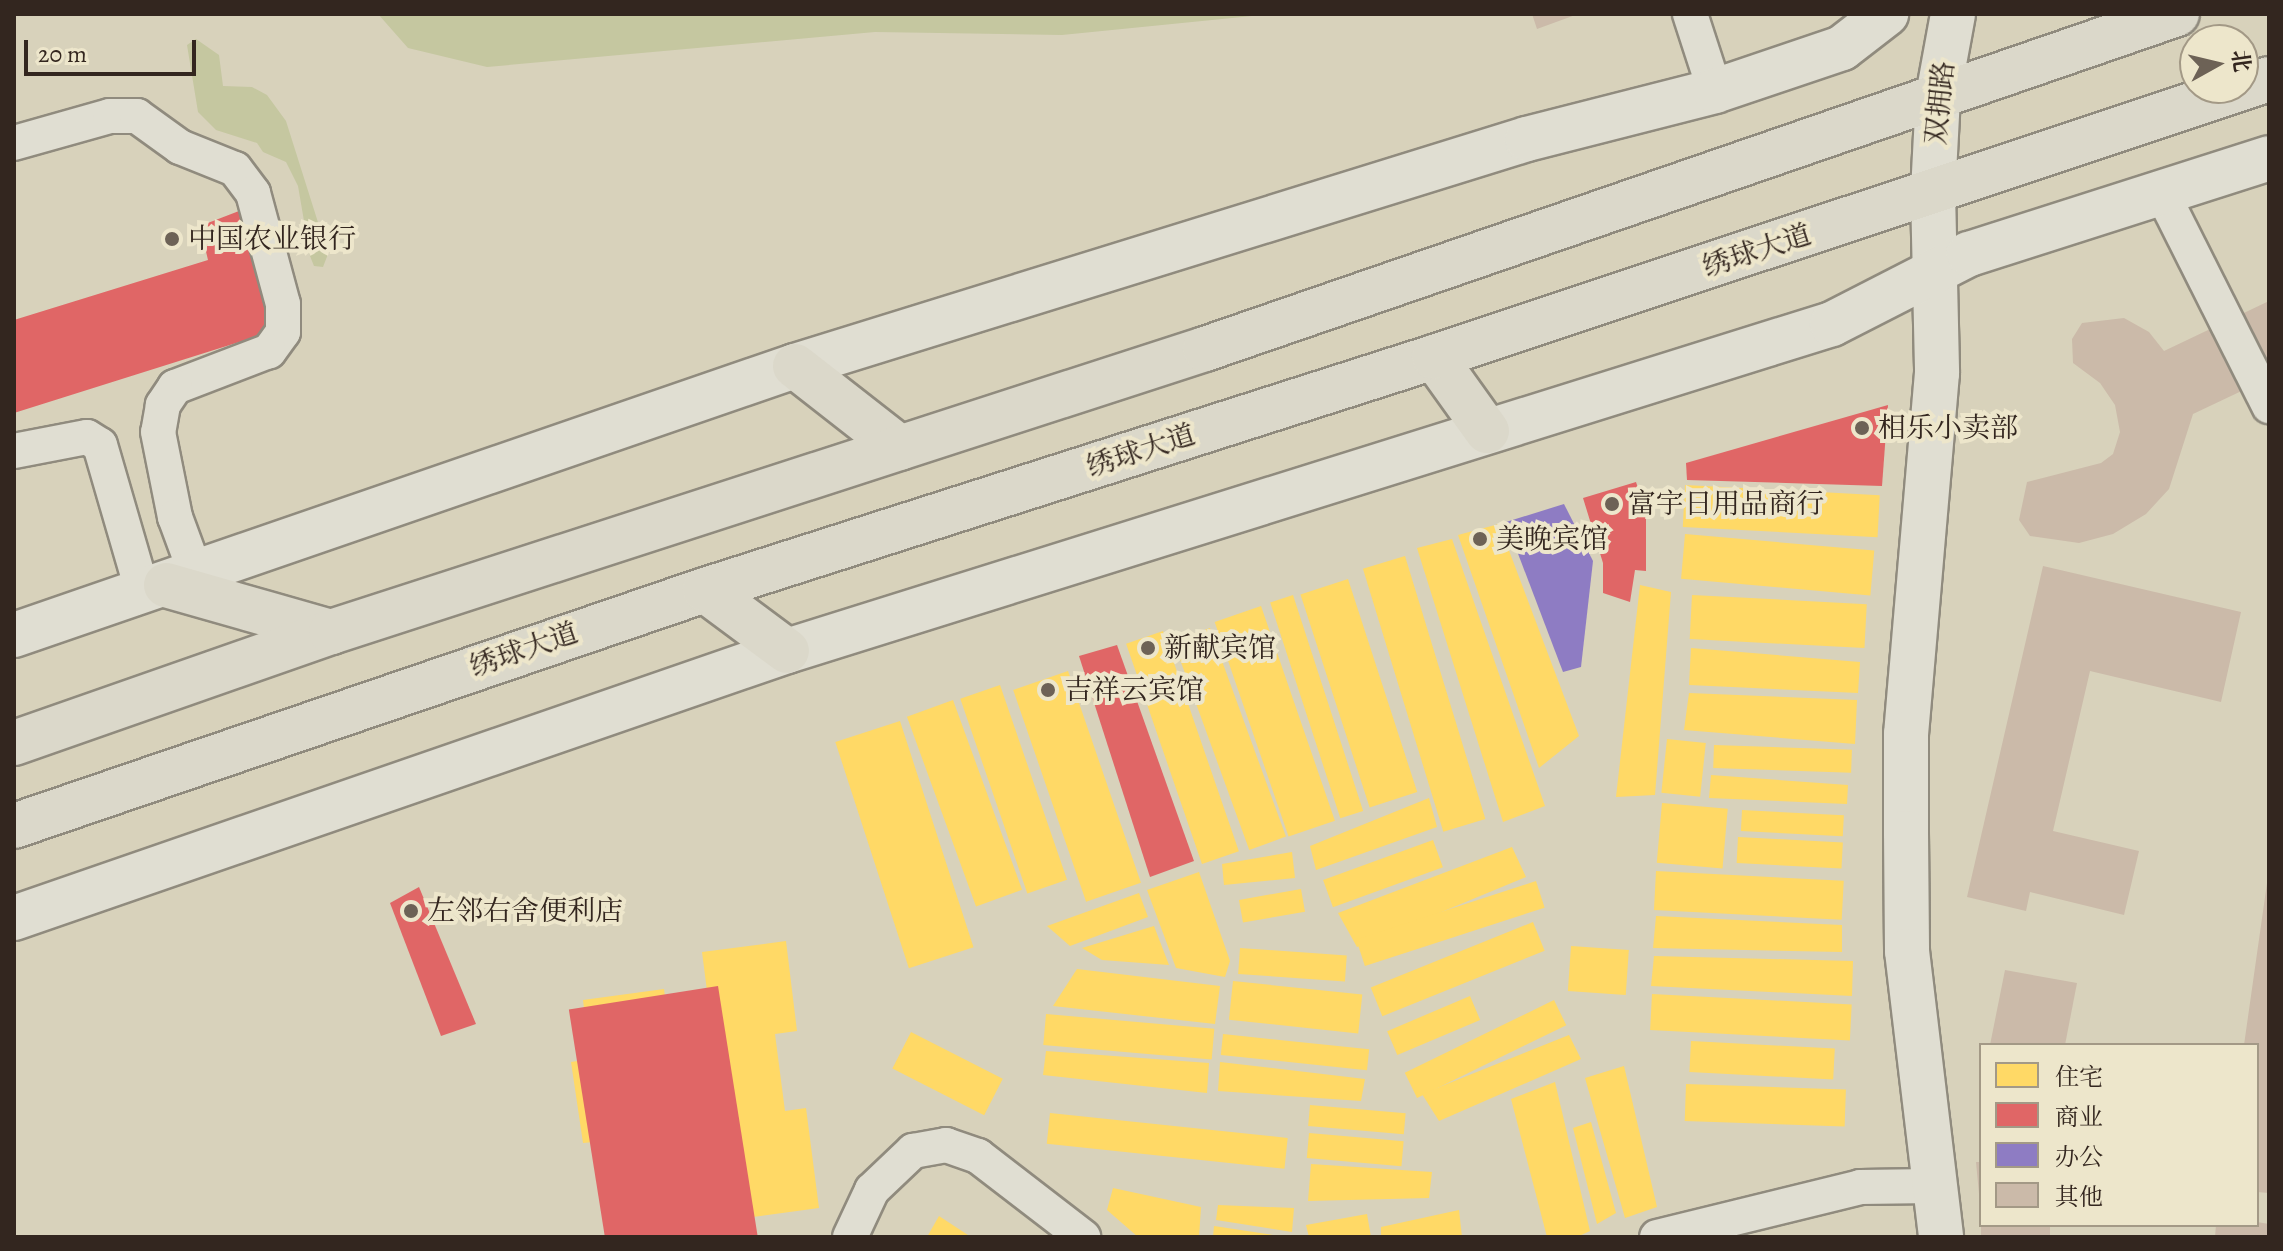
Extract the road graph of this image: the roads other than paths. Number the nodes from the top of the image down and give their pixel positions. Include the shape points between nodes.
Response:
1 (1690, 14) edge
2 (1886, 14) edge
3 (1953, 14) edge
4 (2177, 14) edge
5 (2269, 79) edge
6 (1715, 91) junction
7 (1938, 96) junction
8 (14, 143) edge
9 (2269, 158) edge
10 (2161, 191) junction
11 (1933, 192) junction
12 (1934, 268) junction
13 (1434, 357) junction
14 (795, 366) junction
15 (2269, 406) edge
16 (1487, 431) junction
17 (900, 448) junction
18 (14, 451) edge
19 (168, 584) junction
20 (705, 590) junction
21 (331, 632) junction
22 (14, 635) edge
23 (787, 651) junction
24 (14, 743) edge
25 (14, 826) edge
26 (14, 918) edge
27 (1933, 1186) junction
28 (850, 1237) edge
29 (1083, 1237) edge
30 (1657, 1237) edge
31 (1941, 1237) edge

1 - 6 lane
2 - 6 street via 1842,48
3 - 7 street, 双拥路
4 - 7 main road
5 - 11 main road, 绣球大道
6 - 14 street via 1527,139
7 - 11 street, 双拥路
7 - 17 main road via 1205,349
8 - 19 lane via 110,116 137,116 180,147 235,169 253,193 283,304 283,332 269,351 175,387 163,405 158,432 175,517
9 - 10 street
10 - 12 street
10 - 15 lane
11 - 12 street, 双拥路
11 - 13 main road, 绣球大道
12 - 16 street via 1832,324
12 - 27 street, 双拥路 via 1937,373 1906,734 1907,951
13 - 16 main road
13 - 20 main road, 绣球大道
14 - 17 main road
14 - 19 street
16 - 23 street
17 - 21 main road
18 - 19 lane via 87,437 100,445
19 - 21 main road
19 - 22 street
20 - 23 main road
20 - 25 main road, 绣球大道
21 - 24 main road
23 - 26 street
27 - 30 lane via 1860,1187
27 - 31 street, 双拥路
28 - 29 lane via 872,1190 913,1151 946,1145 978,1156

